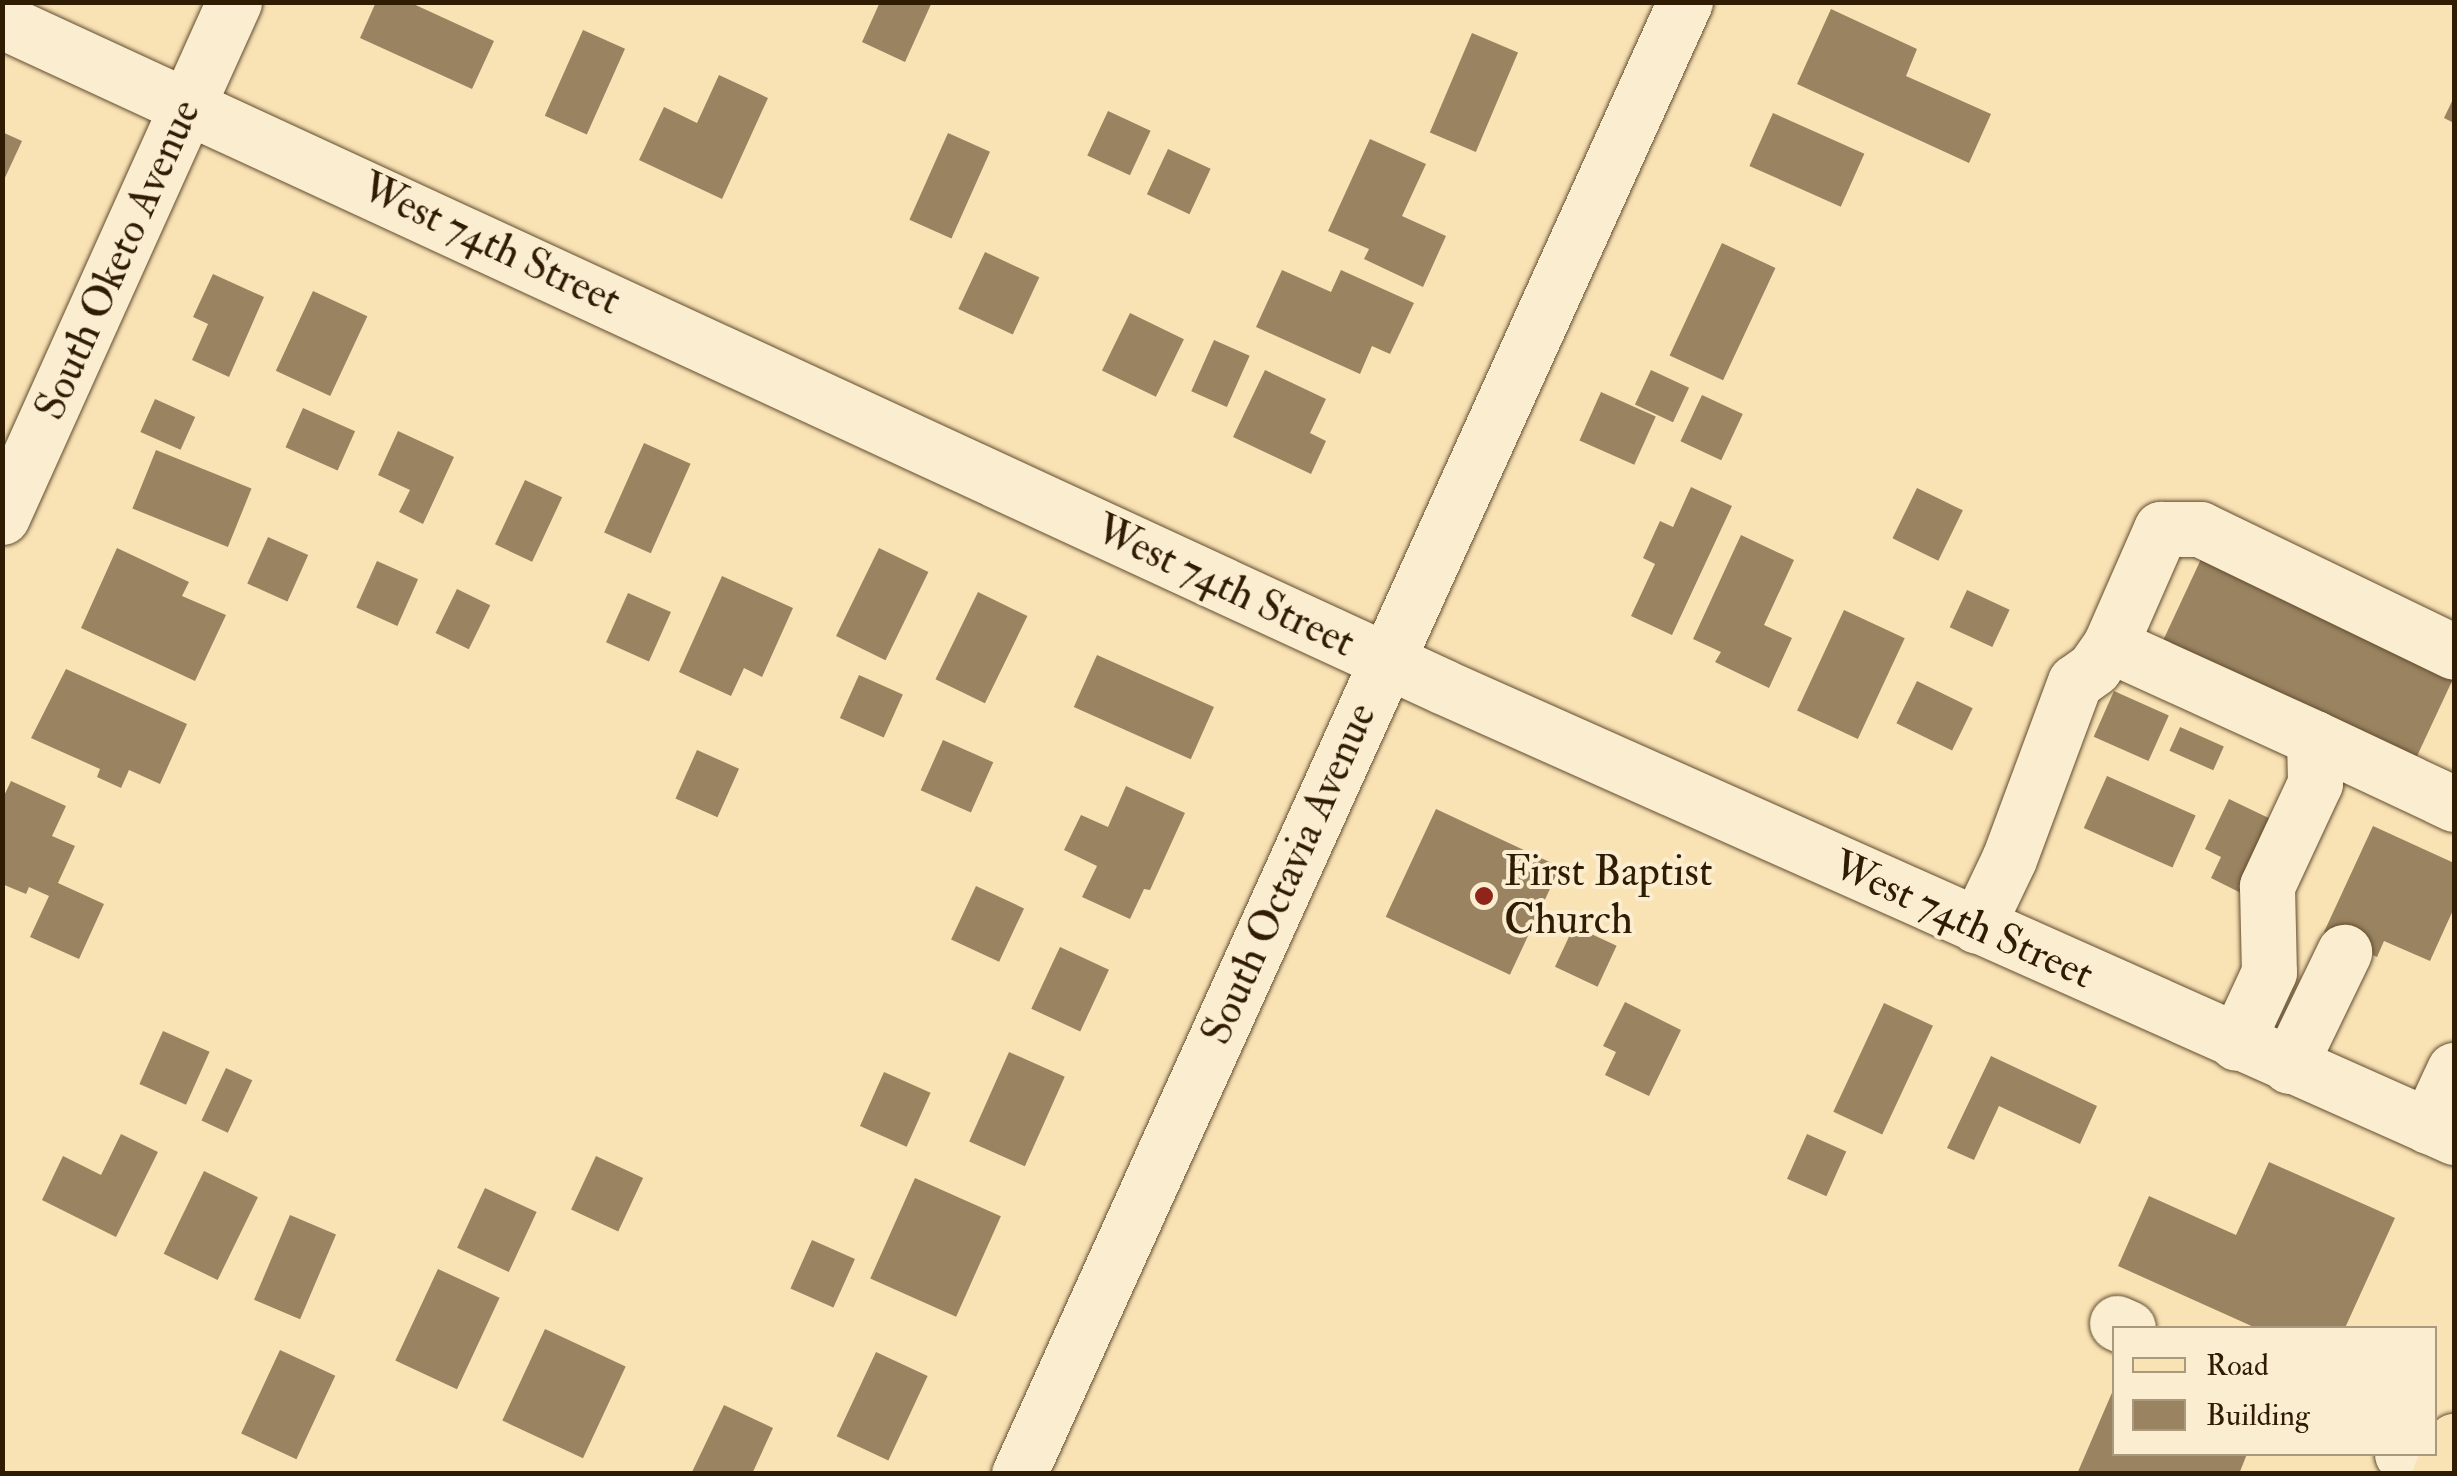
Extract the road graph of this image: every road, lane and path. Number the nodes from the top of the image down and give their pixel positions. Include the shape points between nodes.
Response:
1 (234, 2) edge
2 (1685, 2) edge
3 (2, 20) edge
4 (189, 104) junction
5 (2, 517) edge
6 (2110, 645) junction
7 (2454, 652) edge
8 (1385, 660) junction
9 (2314, 738) junction
10 (2454, 804) edge
11 (1977, 926) junction
12 (2344, 952) dead end
13 (2236, 1043) junction
14 (2290, 1066) junction
15 (2454, 1070) edge
16 (2442, 1132) edge
17 (1019, 1474) edge

1 - 4 street, South Oketo Avenue
2 - 8 street, South Octavia Avenue
3 - 4 street, West 74th Street
4 - 5 street, South Oketo Avenue
4 - 8 street, West 74th Street
6 - 7 street via 2160,529 2200,530
6 - 9 street
6 - 11 street via 2075,682 2010,858
8 - 11 street, West 74th Street
8 - 17 street, South Octavia Avenue
9 - 10 street
9 - 13 street via 2315,783 2267,886 2269,972
11 - 13 street, West 74th Street
12 - 14 street
13 - 14 street, West 74th Street
14 - 16 street, West 74th Street
15 - 16 street

